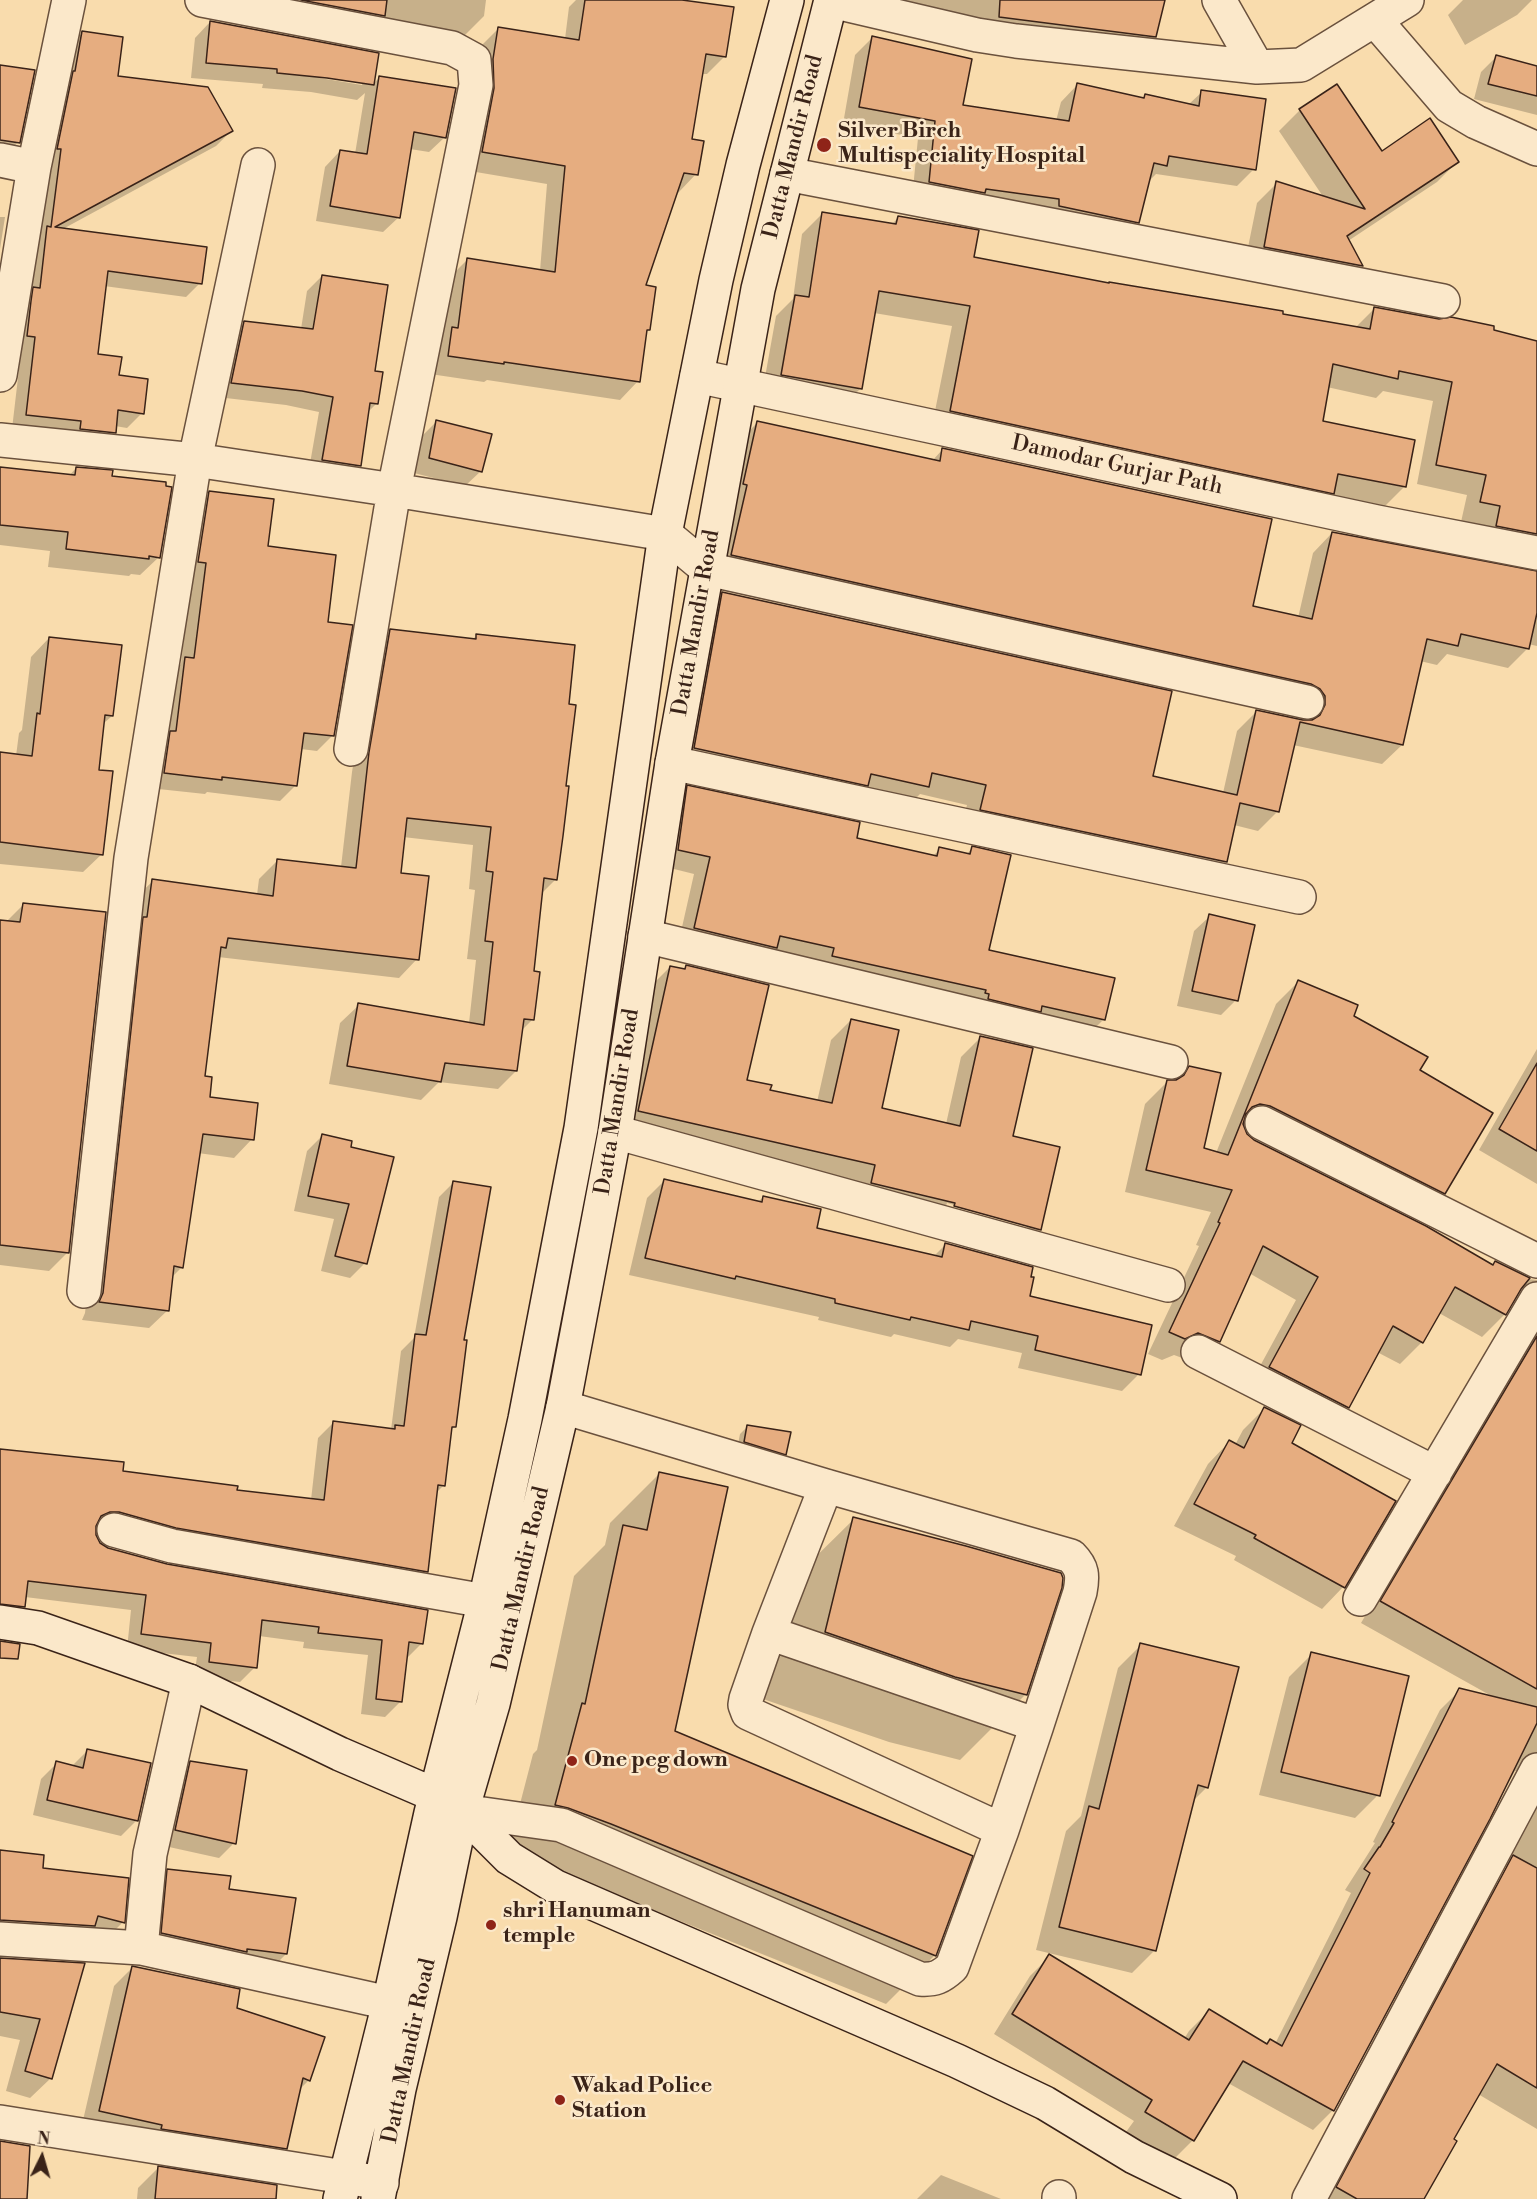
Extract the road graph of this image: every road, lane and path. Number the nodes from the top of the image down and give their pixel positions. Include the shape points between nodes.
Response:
1 (69, 0) edge
2 (202, 0) edge
3 (787, 0) edge
4 (831, 0) edge
5 (1219, 0) edge
6 (1407, 0) edge
7 (1375, 20) junction
8 (1257, 67) junction
9 (1537, 149) edge
10 (0, 160) edge
11 (258, 165) dead end
12 (33, 167) junction
13 (787, 174) junction
14 (1443, 301) dead end
15 (0, 375) edge
16 (697, 376) junction
17 (740, 384) junction
18 (0, 440) edge
19 (195, 460) junction
20 (394, 490) junction
21 (665, 534) junction
22 (1537, 552) edge
23 (707, 569) junction
24 (1307, 702) dead end
25 (351, 749) dead end
26 (672, 763) junction
27 (1299, 897) dead end
28 (645, 936) junction
29 (1171, 1062) dead end
30 (1262, 1123) dead end
31 (615, 1132) junction
32 (1537, 1261) edge
33 (1168, 1285) dead end
34 (84, 1291) dead end
35 (1537, 1299) edge
36 (1198, 1352) dead end
37 (563, 1407) junction
38 (1435, 1473) junction
39 (826, 1486) junction
40 (114, 1530) dead end
41 (1360, 1599) dead end
42 (485, 1600) junction
43 (0, 1622) edge
44 (769, 1633) junction
45 (189, 1681) junction
46 (1038, 1725) junction
47 (1537, 1770) edge
48 (449, 1803) junction
49 (1002, 1830) junction
50 (0, 1939) edge
51 (141, 1948) junction
52 (388, 2003) junction
53 (0, 2122) edge
54 (343, 2188) edge
55 (380, 2191) edge
56 (1220, 2199) edge
57 (1309, 2199) edge

1 - 12 street
2 - 20 street via 452,48 474,60 476,85
3 - 16 street, Datta Mandir Road via 743,165
4 - 8 street via 977,35
4 - 13 street, Datta Mandir Road
5 - 8 street
6 - 7 street
7 - 8 street via 1301,65
7 - 9 street via 1449,106
10 - 12 street
11 - 19 street
12 - 15 street
13 - 14 street
13 - 17 street, Datta Mandir Road via 758,289
16 - 17 street, Damodar Gurjar Path
16 - 21 street, Datta Mandir Road
17 - 22 street, Damodar Gurjar Path via 1377,522
17 - 23 street, Datta Mandir Road
18 - 19 street
19 - 20 street
19 - 34 street via 131,858
20 - 21 street
20 - 25 street
21 - 23 street
21 - 42 street, Datta Mandir Road via 581,1128 525,1419
23 - 24 street
23 - 26 street, Datta Mandir Road
26 - 27 street
26 - 28 street, Datta Mandir Road
28 - 29 street
28 - 31 street, Datta Mandir Road
30 - 32 street
31 - 33 street
31 - 37 street, Datta Mandir Road
35 - 38 street
36 - 38 street
37 - 39 street
37 - 48 street, Datta Mandir Road via 493,1704
38 - 41 street
39 - 44 street
39 - 46 street via 1071,1556 1082,1567 1080,1592
40 - 42 street via 172,1546
42 - 48 street, Datta Mandir Road
43 - 45 street via 38,1628
44 - 46 street
44 - 49 street via 746,1699 748,1713
45 - 48 street
45 - 51 street via 150,1854
46 - 49 street
47 - 57 street
48 - 49 street via 561,1825 920,1979 932,1980 952,1966
48 - 52 street, Datta Mandir Road
48 - 55 street, Datta Mandir Road via 440,1917 399,2088
48 - 56 street via 509,1858 556,1887 1026,2093 1134,2157
50 - 51 street
51 - 52 street
52 - 54 street, Datta Mandir Road
53 - 54 street
54 - 55 street

